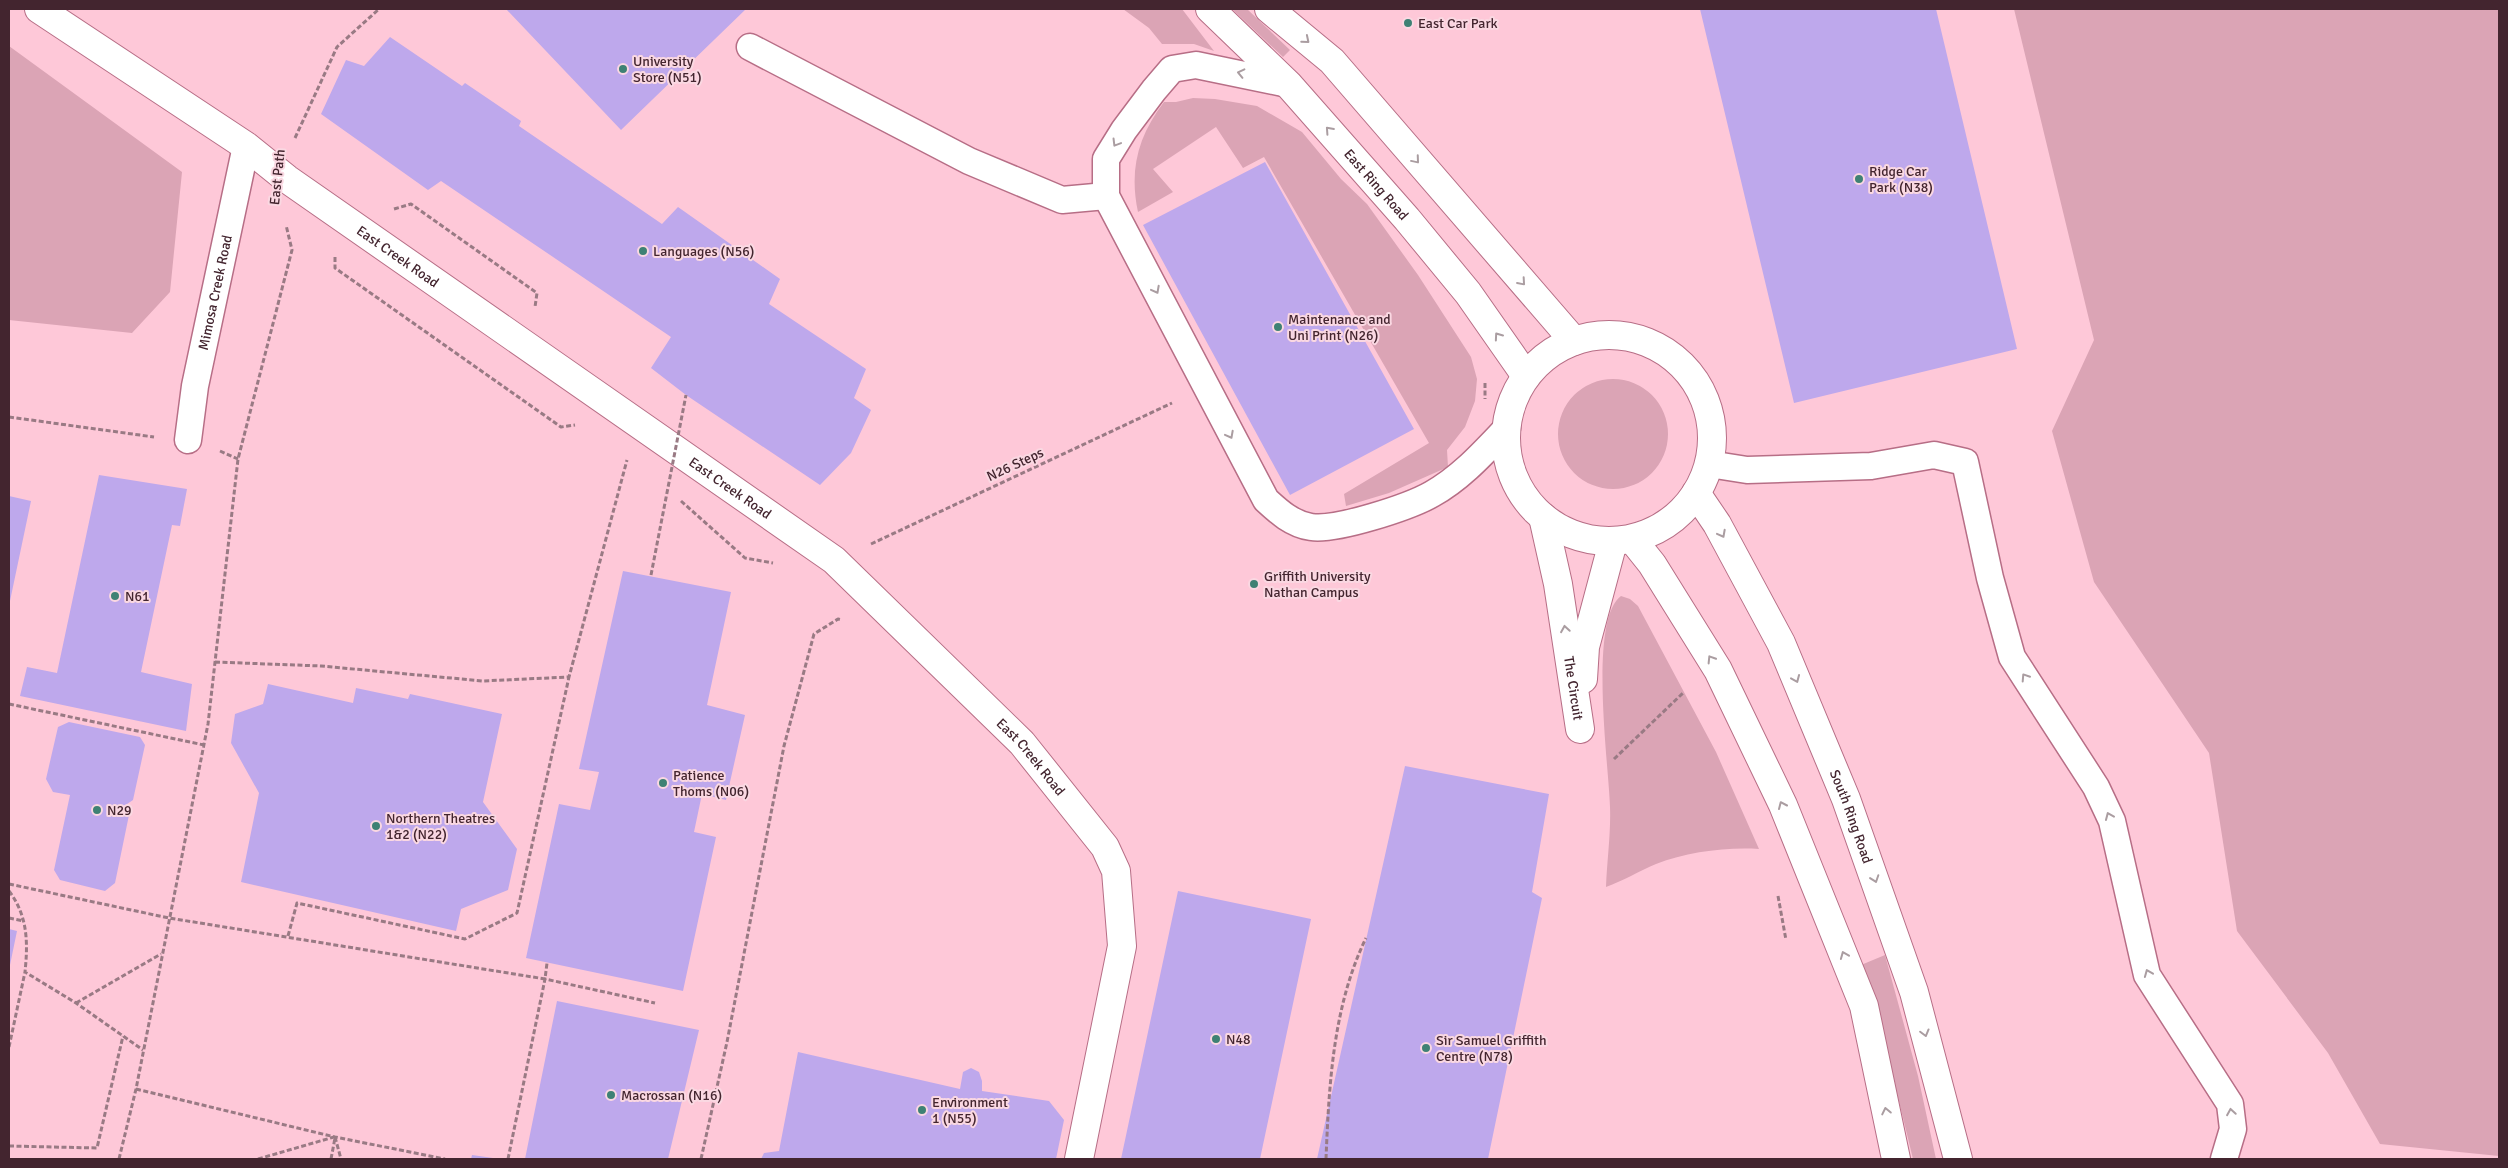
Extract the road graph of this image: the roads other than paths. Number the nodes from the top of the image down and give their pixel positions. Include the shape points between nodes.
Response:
1 (39, 9) edge
2 (1210, 9) edge
3 (1269, 9) edge
4 (750, 47) dead end
5 (1288, 84) junction
6 (246, 146) junction
7 (1106, 196) junction
8 (1574, 341) junction
9 (1526, 376) junction
10 (1507, 428) junction
11 (188, 440) road end
12 (1709, 464) junction
13 (1696, 493) junction
14 (1543, 518) junction
15 (1622, 540) junction
16 (1079, 1159) edge
17 (1896, 1159) edge
18 (1958, 1159) edge
19 (2224, 1159) edge

1 - 6 street, East Creek Road
2 - 5 street, East Ring Road
3 -> 8 street via 1332,61
4 - 7 lane via 969,161 1053,197 1062,200
5 -> 7 lane via 1196,65 1172,69 1130,122 1106,159
9 -> 5 street, East Ring Road via 1468,293 1407,218
6 - 11 lane, Mimosa Creek Road via 195,386
6 - 16 street, East Creek Road via 287,179 834,560 1028,751 1105,847 1116,871 1122,946
7 -> 10 lane via 1266,500 1292,521 1312,528 1406,506 1433,494 1455,478
8 - 9 street via 1539,362
8 - 12 street via 1604,335 1629,335 1648,340 1688,372 1704,400 1712,431
9 - 10 street via 1513,401
10 - 14 street via 1509,462 1522,492
12 - 13 street
19 -> 12 lane via 2233,1129 2230,1104 2147,975 2112,821 2096,787 2012,656 1990,578 1965,462 1934,455 1871,466 1747,470
13 - 15 street via 1679,514 1658,530
13 -> 18 street, South Ring Road via 1717,524 1781,643 1846,799 1914,992
14 - 15 street via 1588,540
15 -> 14 street, The Circuit via 1585,647 1580,729 1558,584
17 -> 15 street via 1864,1006 1783,805 1718,670 1652,564

